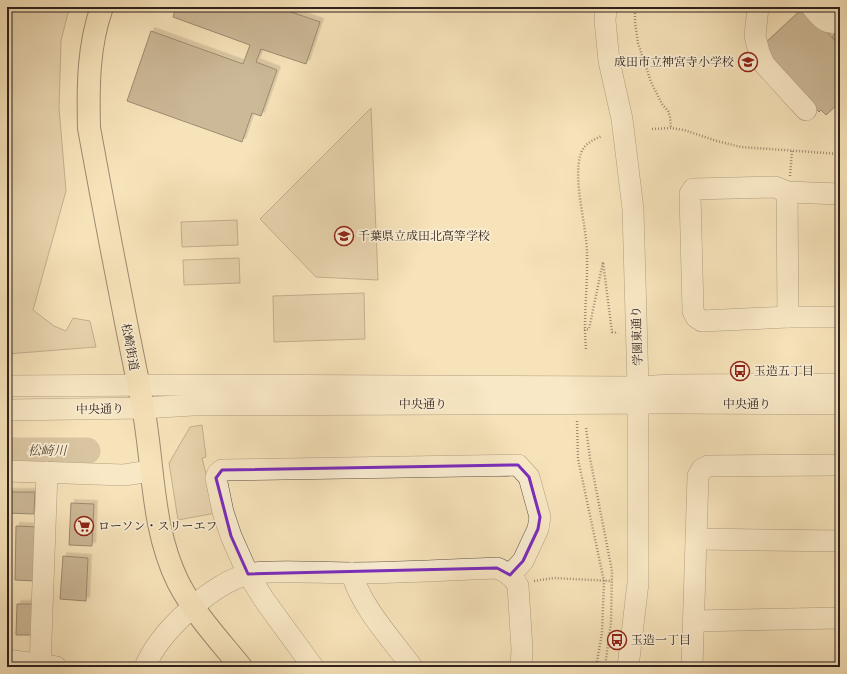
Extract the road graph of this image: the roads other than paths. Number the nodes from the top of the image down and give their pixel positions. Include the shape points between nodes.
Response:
1 (102, 7) edge
2 (606, 7) edge
3 (758, 7) edge
4 (812, 7) edge
5 (840, 21) edge
6 (806, 110) dead end
7 (787, 192) junction
8 (840, 194) edge
9 (788, 317) junction
10 (840, 317) edge
11 (840, 384) edge
12 (137, 385) junction
13 (7, 386) edge
14 (638, 396) junction
15 (840, 404) edge
16 (143, 408) junction
17 (7, 410) edge
18 (840, 465) edge
19 (7, 471) edge
20 (151, 471) junction
21 (48, 472) junction
22 (697, 539) junction
23 (840, 541) edge
24 (352, 573) junction
25 (248, 574) junction
26 (514, 581) junction
27 (193, 607) junction
28 (840, 618) edge
29 (694, 621) junction
30 (7, 660) edge
31 (46, 666) edge
32 (145, 667) edge
33 (241, 667) edge
34 (313, 667) edge
35 (412, 667) edge
36 (521, 667) edge
37 (628, 667) edge
38 (692, 667) edge

1 - 12 main road, 松崎街道 via 90,63 89,128
2 - 14 street, 学園東通り via 609,61 622,119 633,208
3 - 6 street via 755,36 764,64
4 - 5 street via 823,20 833,23
7 - 8 street
7 - 9 street
7 - 9 street via 775,187 758,186 693,189 690,194 693,311 696,317 702,321
9 - 10 street
11 - 14 street, 中央通り via 671,385
12 - 13 street, 中央通り
12 - 14 street, 中央通り
12 - 16 main road, 松崎街道
14 - 15 street, 中央通り
14 - 16 street, 中央通り
14 - 37 street, 学園東通り via 638,583
16 - 17 street, 中央通り
16 - 20 main road, 松崎街道
18 - 22 street via 708,466 702,469 698,476
19 - 21 street
20 - 21 street via 124,475
20 - 27 main road, 松崎街道 via 156,511 164,543 178,582
21 - 31 street
22 - 23 street
22 - 29 street
24 - 25 street via 288,571
24 - 26 street via 497,568 505,571
24 - 35 street via 354,583 367,607
25 - 26 street via 223,512 216,478 222,470 511,464 518,465 529,477 540,517 538,529
25 - 27 street via 226,584
25 - 34 street
26 - 36 street via 522,649
27 - 32 street via 171,627
27 - 33 main road, 松崎街道
28 - 29 street
29 - 38 street
30 - 31 street

